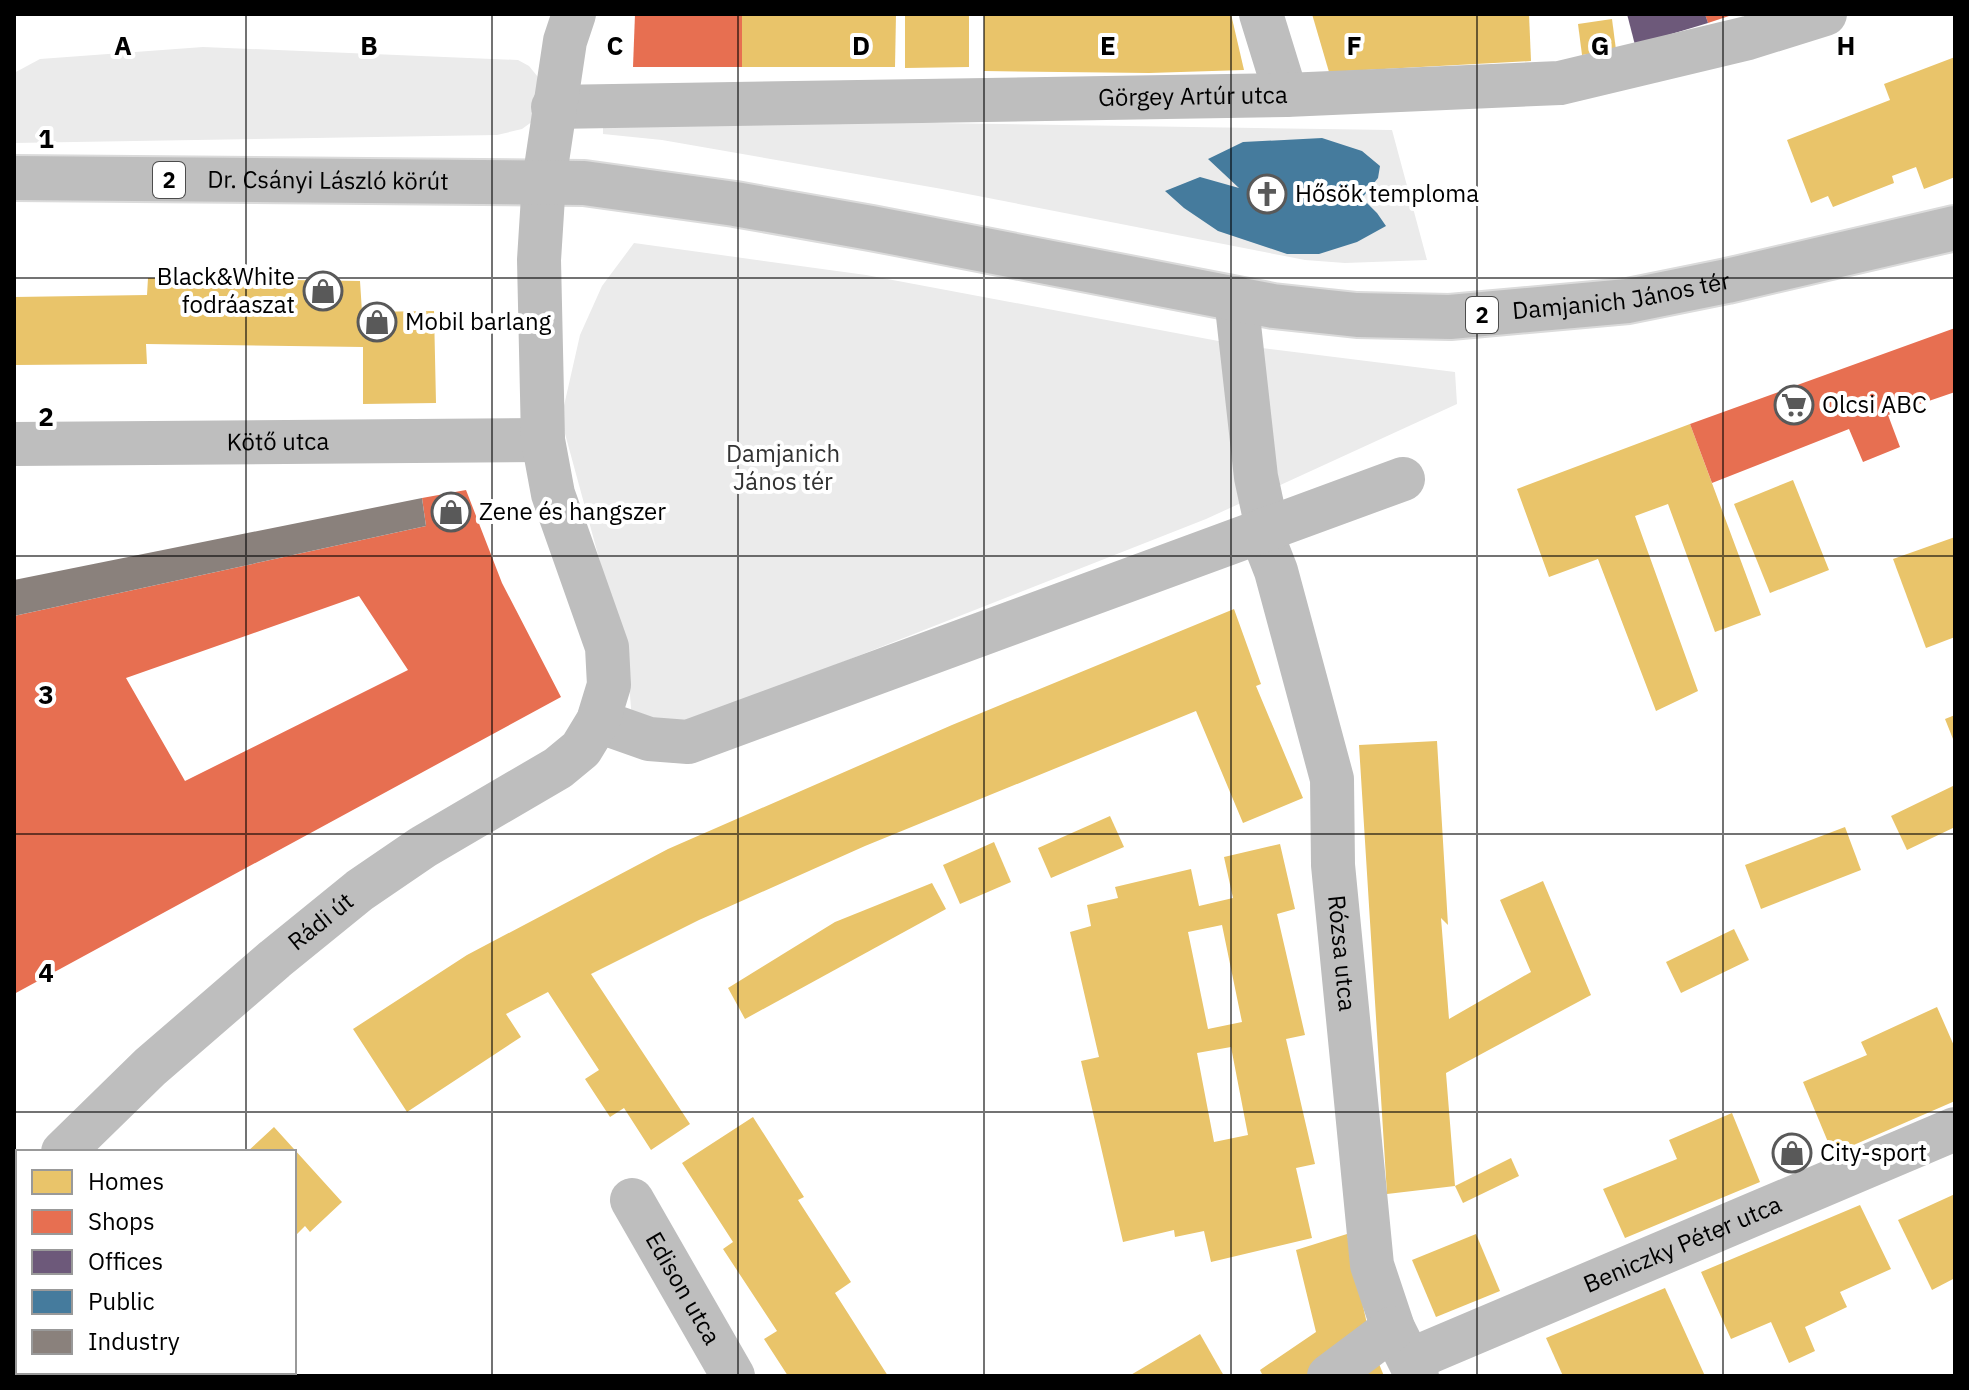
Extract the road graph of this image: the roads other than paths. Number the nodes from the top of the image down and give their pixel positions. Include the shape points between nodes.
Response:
1 (574, 14) edge
2 (1261, 14) edge
3 (1825, 14) edge
4 (1286, 95) junction
5 (553, 107) junction
6 (14, 178) edge
7 (544, 181) junction
8 (1955, 228) edge
9 (1236, 298) junction
10 (543, 440) junction
11 (14, 444) edge
12 (1403, 479) dead end
13 (1263, 529) junction
14 (598, 721) junction
15 (1955, 1129) edge
16 (65, 1150) edge
17 (632, 1200) dead end
18 (1407, 1355) edge
19 (733, 1376) edge
20 (1329, 1376) edge

1 - 5 street
2 - 4 street
3 - 4 street, Görgey Artúr utca via 1560,83
4 - 5 street, Görgey Artúr utca
5 - 7 street
6 - 7 street, Dr. Csányi László körút / 2
7 - 9 street, Damjanich János tér / 2 via 735,204
7 - 10 street via 539,260
8 - 9 street, Damjanich János tér / 2 via 1628,301 1536,311 1450,317 1357,315
9 - 13 street
10 - 11 street, Kötő utca
10 - 14 street via 553,494 607,647 609,685
12 - 13 street
13 - 14 street via 688,742 649,739
13 - 18 street, Rózsa utca via 1332,779 1333,865 1372,1265
14 - 16 street, Rádi út via 581,749 558,768 360,890 150,1067
15 - 18 street, Beniczky Péter utca
17 - 19 street, Edison utca
18 - 20 street, Beniczky Péter utca

